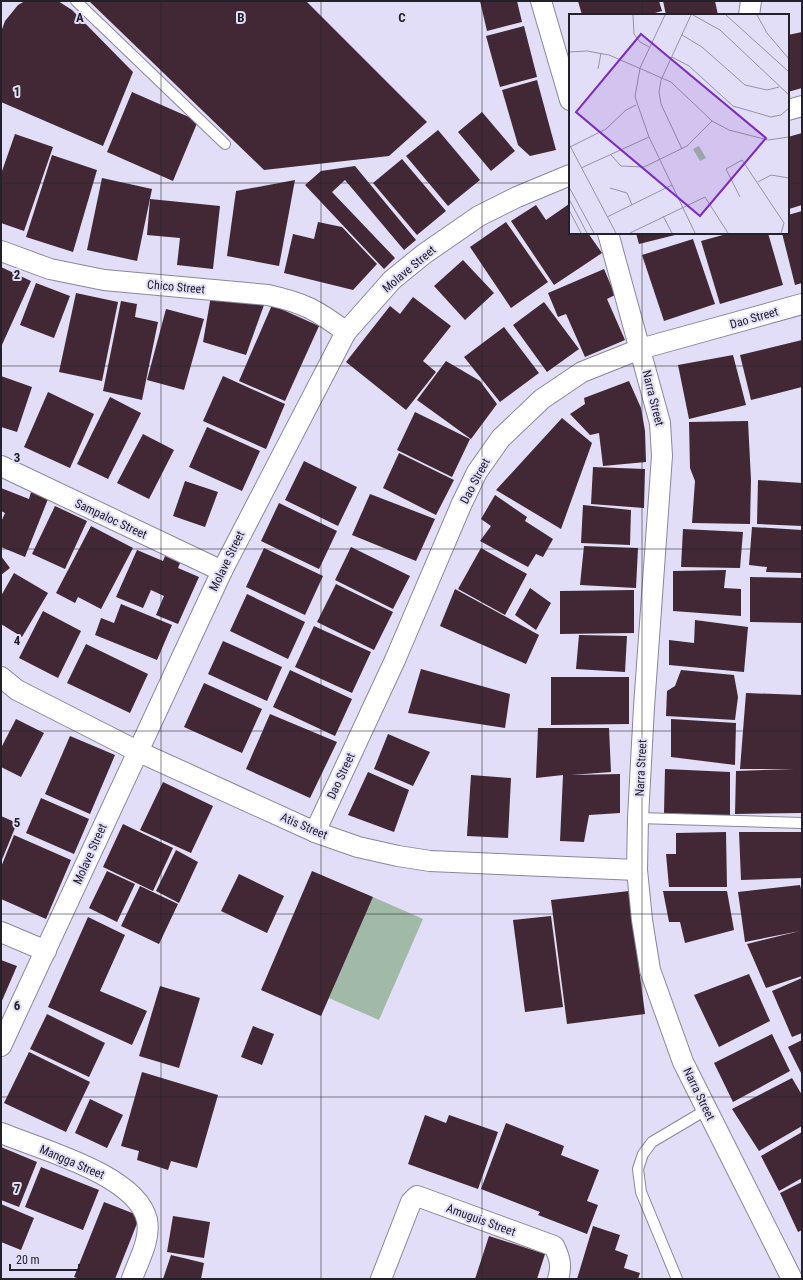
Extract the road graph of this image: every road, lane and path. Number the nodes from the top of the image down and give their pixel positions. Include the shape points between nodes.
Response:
1 (76, 1) edge
2 (541, 1) edge
3 (751, 1) edge
4 (749, 14) edge
5 (569, 97) edge
6 (802, 106) edge
7 (789, 110) edge
8 (225, 144) dead end
9 (569, 175) edge
10 (608, 234) edge
11 (1, 251) edge
12 (802, 304) edge
13 (346, 332) junction
14 (640, 349) junction
15 (1, 466) edge
16 (222, 571) junction
17 (1, 677) edge
18 (137, 751) junction
19 (638, 818) junction
20 (802, 823) edge
21 (315, 832) junction
22 (637, 870) junction
23 (1, 932) edge
24 (46, 951) junction
25 (1, 1046) edge
26 (706, 1110) junction
27 (1, 1133) edge
28 (132, 1279) edge
29 (381, 1279) edge
30 (558, 1279) edge
31 (678, 1279) edge
32 (792, 1279) edge

1 - 8 lane
2 - 5 street
3 - 4 street
6 - 7 street
9 - 13 street, Molave Street via 479,216 424,254 392,280
10 - 14 street, Narra Street
11 - 13 street, Chico Street via 50,269 104,280 268,295 294,301 317,311
12 - 14 street, Dao Street
13 - 16 street, Molave Street
14 - 19 street, Narra Street via 660,423 662,456
14 - 21 street, Dao Street via 582,372 542,398 501,438 477,472 395,660
15 - 16 street, Sampaloc Street
16 - 18 street, Molave Street
17 - 18 street, Atis Street via 17,690
18 - 21 street, Atis Street
18 - 24 street, Molave Street
19 - 20 lane
19 - 22 street, Narra Street
21 - 22 street, Atis Street via 358,847 430,861
22 - 26 street, Narra Street via 650,970 683,1062
23 - 24 street
24 - 25 street, Molave Street
26 - 31 lane via 652,1142 643,1154 638,1169 641,1192
26 - 32 street, Narra Street
27 - 28 street, Mangga Street via 102,1173 126,1188 142,1207 147,1221 146,1240
29 - 30 street, Amuguis Street via 411,1202 417,1196 554,1246 561,1268

